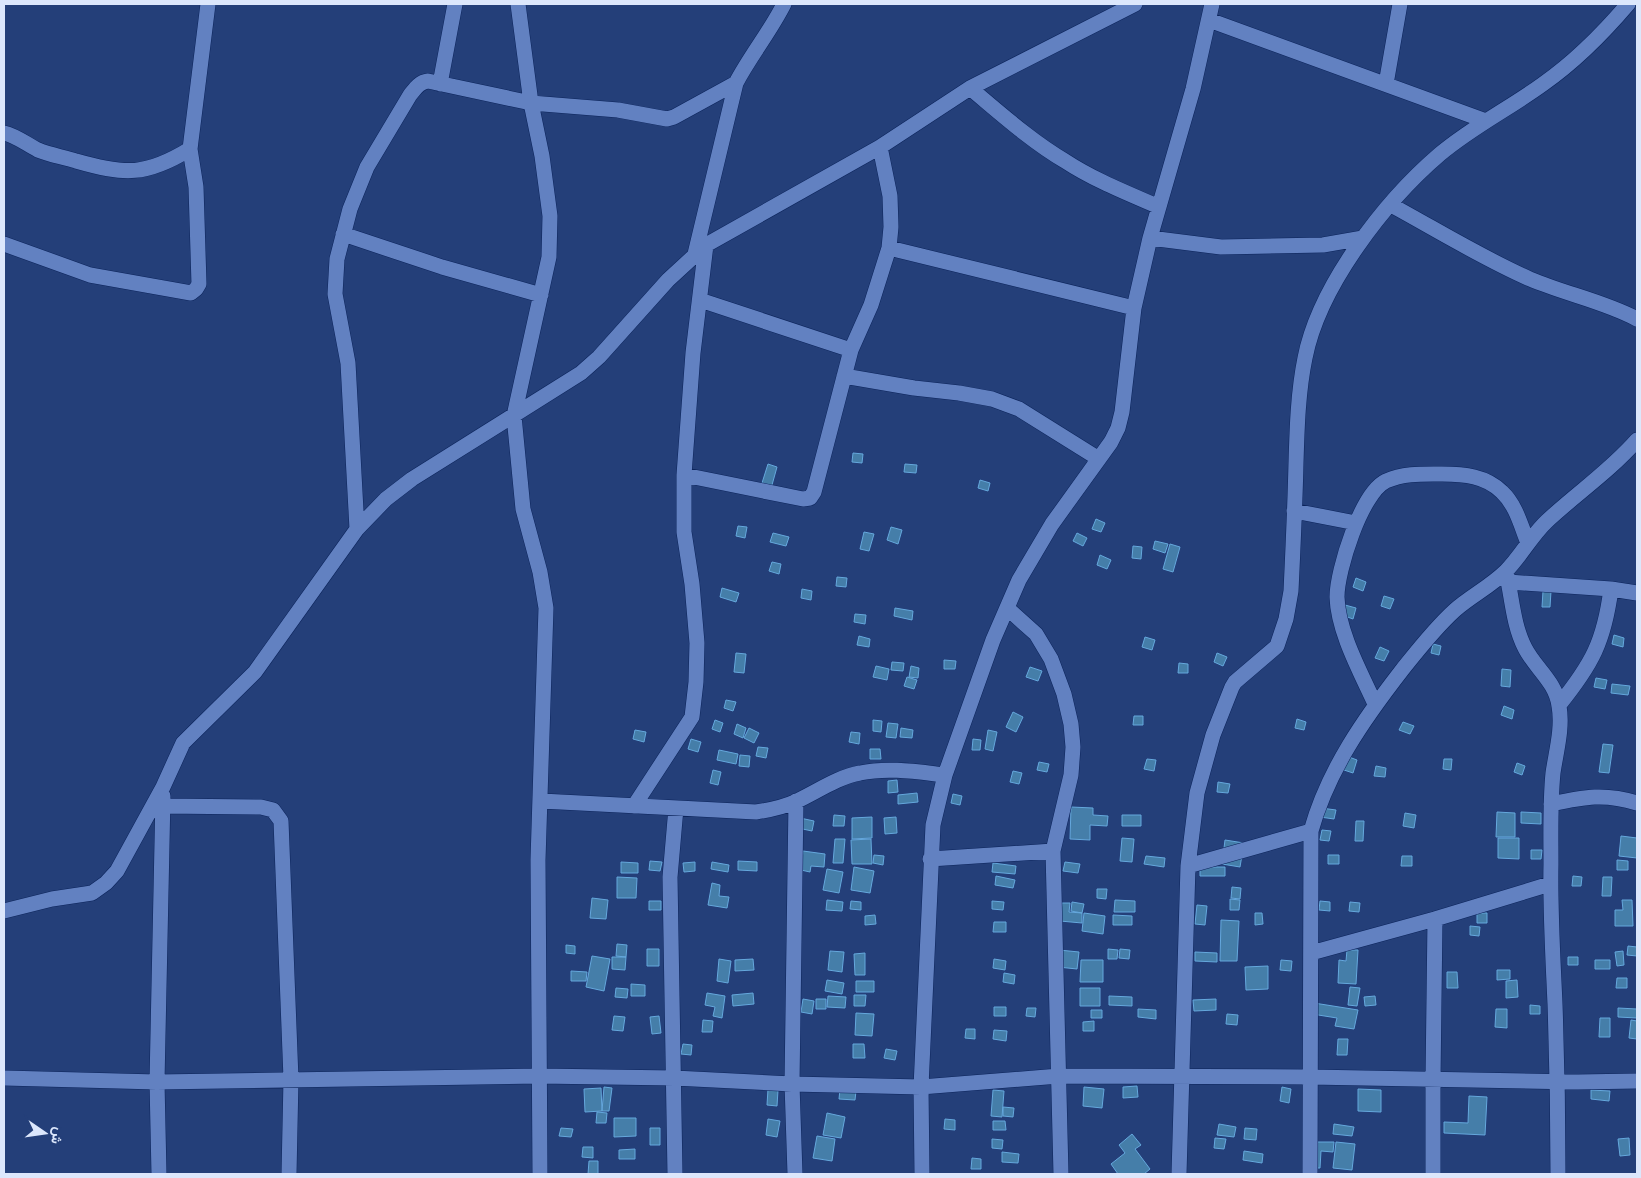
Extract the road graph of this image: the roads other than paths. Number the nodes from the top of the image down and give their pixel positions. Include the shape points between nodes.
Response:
1 (208, 4) edge
2 (455, 4) edge
3 (518, 4) edge
4 (784, 4) edge
5 (1135, 4) edge
6 (1212, 4) edge
7 (1400, 4) edge
8 (1628, 4) edge
9 (1209, 20) junction
10 (440, 84) junction
11 (736, 84) junction
12 (1386, 84) junction
13 (970, 88) junction
14 (531, 103) junction
15 (1486, 121) junction
16 (4, 133) edge
17 (880, 147) junction
18 (190, 149) junction
19 (1391, 205) junction
20 (1159, 207) junction
21 (343, 234) junction
22 (1150, 238) junction
23 (1363, 238) junction
24 (4, 244) edge
25 (889, 248) junction
26 (701, 250) junction
27 (541, 295) junction
28 (700, 300) junction
29 (1134, 308) junction
30 (1637, 319) edge
31 (851, 350) junction
32 (844, 376) junction
33 (514, 416) junction
34 (1637, 440) edge
35 (1099, 459) junction
36 (684, 475) junction
37 (1294, 511) junction
38 (1356, 523) junction
39 (357, 529) junction
40 (1528, 543) junction
41 (1507, 577) junction
42 (1611, 589) junction
43 (1637, 593) edge
44 (1007, 608) junction
45 (1375, 704) junction
46 (1559, 705) junction
47 (945, 776) junction
48 (163, 787) junction
49 (541, 801) junction
50 (796, 801) junction
51 (1637, 803) edge
52 (1551, 804) junction
53 (162, 806) junction
54 (634, 806) junction
55 (676, 808) junction
56 (1312, 831) junction
57 (1053, 850) junction
58 (930, 859) junction
59 (1188, 866) junction
60 (1550, 884) junction
61 (4, 911) edge
62 (1435, 919) junction
63 (1311, 954) junction
64 (539, 1076) junction
65 (1059, 1076) junction
66 (1180, 1077) junction
67 (1310, 1077) junction
68 (4, 1078) edge
69 (674, 1078) junction
70 (291, 1079) junction
71 (1432, 1080) junction
72 (1637, 1080) edge
73 (157, 1082) junction
74 (1557, 1082) junction
75 (792, 1084) junction
76 (921, 1087) junction
77 (159, 1174) edge
78 (289, 1174) edge
79 (540, 1174) edge
80 (675, 1174) edge
81 (795, 1174) edge
82 (922, 1174) edge
83 (1061, 1174) edge
84 (1179, 1174) edge
85 (1310, 1174) edge
86 (1433, 1174) edge
87 (1558, 1174) edge

1 - 18 street
2 - 10 street
3 - 14 street
4 - 11 street
5 - 13 street
6 - 9 street
7 - 12 street
8 - 15 street via 1544,84
9 - 12 street
9 - 20 street via 1191,98
10 - 14 street
10 - 21 street via 423,82 410,95 367,167
11 - 14 street via 667,119 618,110
11 - 26 street
12 - 15 street
13 - 17 street
13 - 20 street via 1020,130 1064,161
14 - 27 street via 550,216 549,257
15 - 19 street via 1441,153
16 - 18 street via 40,150 116,171 152,168
17 - 25 street via 890,196 892,227
17 - 26 street
18 - 24 street via 196,187 199,252 199,284 191,293 90,275
19 - 23 street
19 - 30 street via 1529,279
20 - 22 street
21 - 27 street
21 - 39 street via 337,259 335,294 348,363
22 - 23 street via 1221,247 1323,245
22 - 29 street
23 - 37 street via 1317,316 1305,358
25 - 29 street
25 - 31 street
26 - 28 street
26 - 33 street via 668,280 581,373
27 - 33 street
28 - 31 street
28 - 36 street
29 - 35 street via 1122,412 1118,428
31 - 32 street
32 - 35 street via 992,399 1019,409
32 - 36 street via 810,498 803,500
33 - 39 street via 412,479 386,499
33 - 49 street via 523,509 546,608
34 - 40 street via 1605,473 1546,522
35 - 44 street via 1052,524 1019,580
36 - 54 street via 684,532 697,643 692,717
37 - 38 street
37 - 59 street via 1291,591 1286,619 1277,646 1232,687 1213,735 1197,793
38 - 40 street via 1369,497 1384,482 1408,474 1465,474 1485,480 1503,492 1514,508
38 - 45 street via 1339,577 1337,598 1342,624
39 - 48 street via 255,672 183,743
40 - 41 street
41 - 42 street
41 - 45 street via 1454,611
41 - 46 street via 1516,626 1524,648 1554,688
42 - 43 street
42 - 46 street via 1600,641 1589,665
44 - 47 street
44 - 57 street via 1036,634 1050,659 1064,694 1071,724 1071,775
45 - 56 street via 1340,759 1317,810
46 - 52 street via 1560,724
47 - 50 street via 896,770 860,772
47 - 58 street via 933,825
48 - 53 street
48 - 61 street via 106,883 92,893
49 - 54 street
49 - 64 street via 538,860
50 - 55 street via 756,812
50 - 75 street
51 - 52 street via 1599,796
52 - 60 street
53 - 70 street via 261,807 272,810 281,822
53 - 73 street
54 - 55 street
55 - 69 street via 670,877
56 - 59 street
56 - 63 street
57 - 58 street
57 - 65 street
58 - 76 street
59 - 66 street
60 - 62 street
60 - 74 street
62 - 63 street
62 - 71 street
63 - 67 street
64 - 69 street
64 - 70 street
64 - 79 street
65 - 66 street
65 - 76 street
65 - 83 street
66 - 67 street
66 - 84 street
67 - 71 street
67 - 85 street
68 - 73 street
69 - 75 street
69 - 80 street
70 - 73 street
70 - 78 street
71 - 74 street
71 - 86 street
72 - 74 street
73 - 77 street
74 - 87 street
75 - 76 street
75 - 81 street
76 - 82 street

